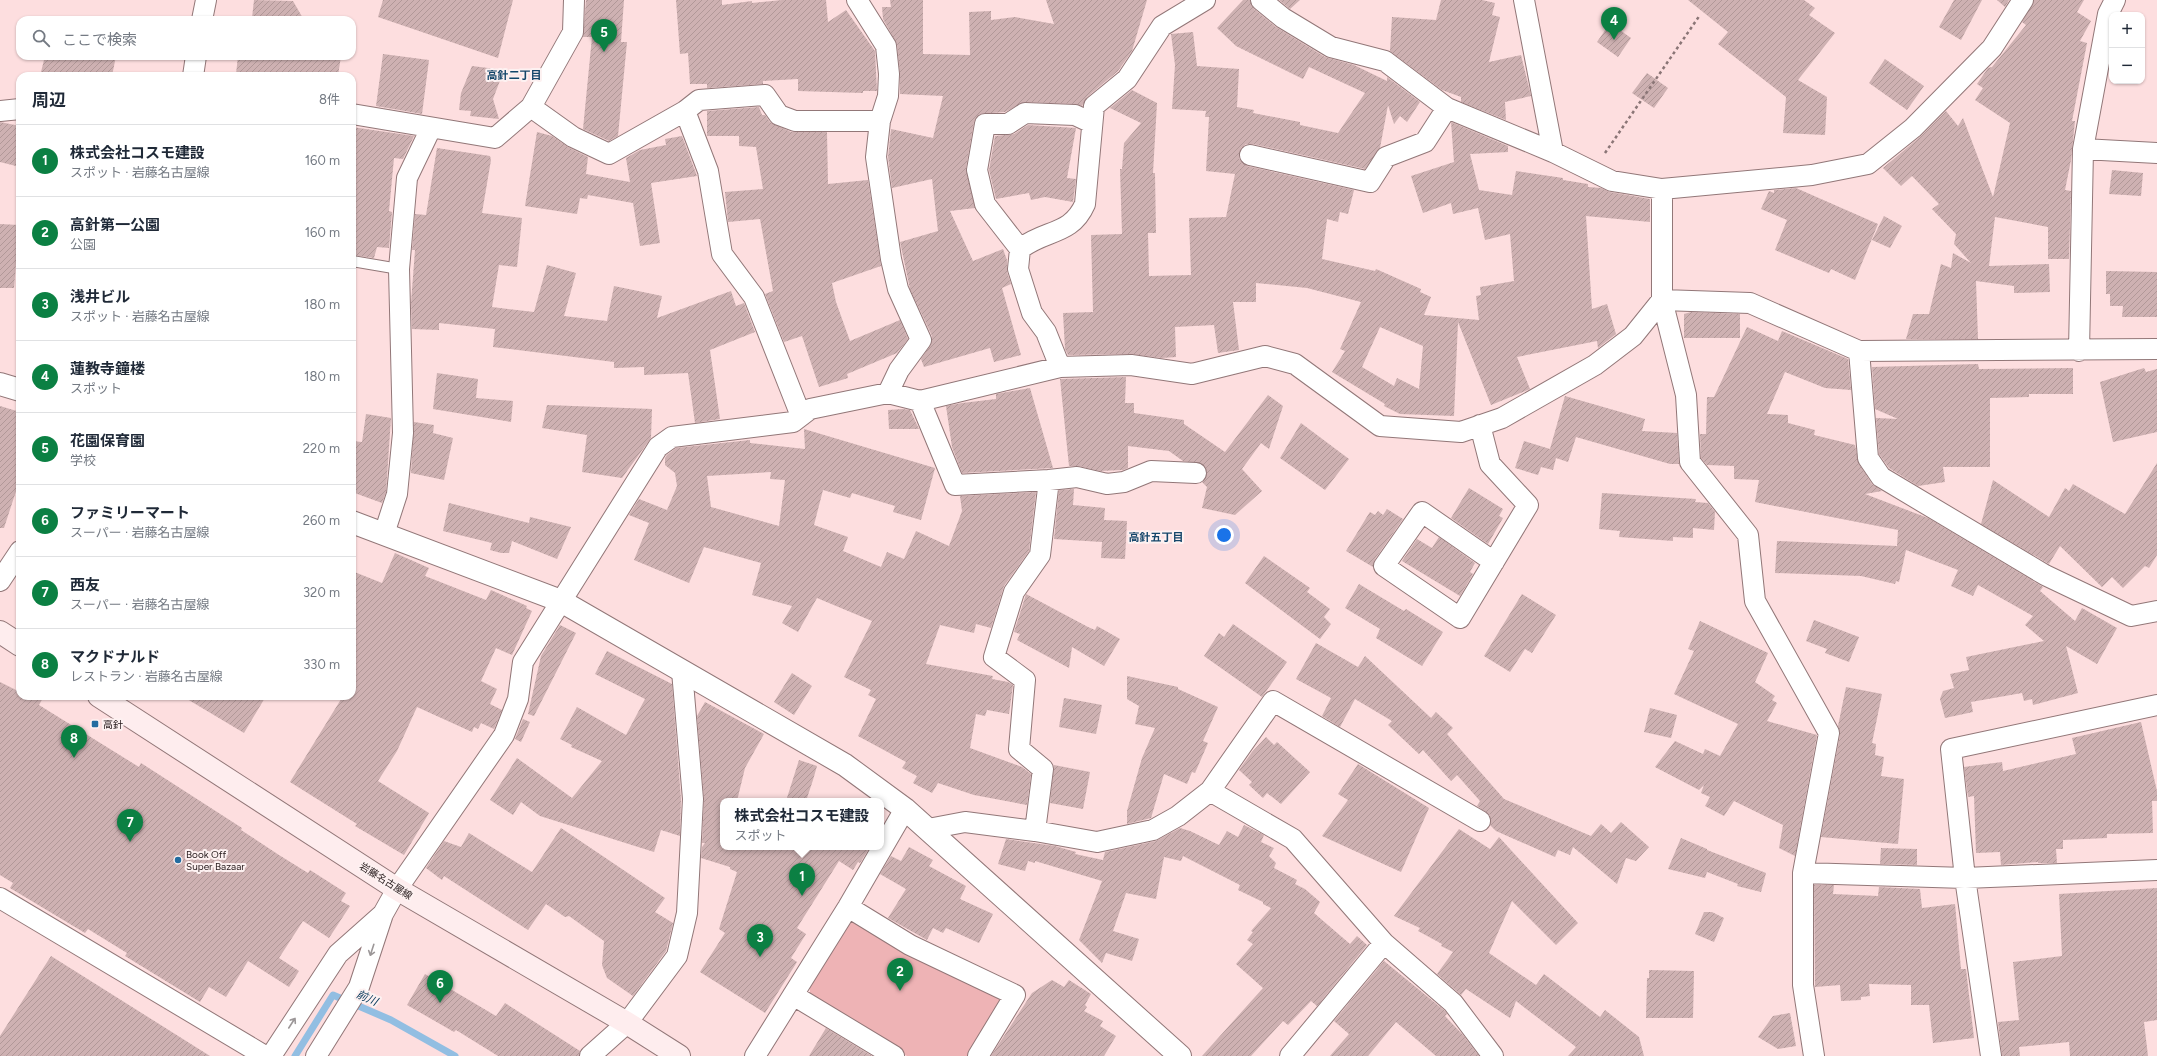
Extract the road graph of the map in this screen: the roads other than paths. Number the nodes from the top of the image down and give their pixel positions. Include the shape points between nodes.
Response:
1 (206, 0) edge
2 (574, 0) edge
3 (857, 0) edge
4 (1205, 0) edge
5 (1261, 0) edge
6 (1524, 0) edge
7 (2023, 0) edge
8 (2115, 0) edge
9 (203, 16) edge
10 (195, 60) edge
11 (194, 72) edge
12 (531, 107) junction
13 (1447, 108) junction
14 (16, 109) edge
15 (0, 111) edge
16 (685, 111) junction
17 (356, 115) edge
18 (880, 121) junction
19 (1092, 123) junction
20 (431, 128) junction
21 (2083, 150) junction
22 (1553, 152) junction
23 (2157, 153) edge
24 (1250, 155) dead end
25 (1662, 189) junction
26 (1020, 249) junction
27 (356, 261) edge
28 (399, 269) junction
29 (1662, 300) junction
30 (2157, 349) edge
31 (2079, 350) junction
32 (1859, 351) junction
33 (1060, 367) junction
34 (0, 384) edge
35 (16, 389) edge
36 (888, 393) junction
37 (920, 402) junction
38 (801, 416) junction
39 (1480, 425) junction
40 (1196, 473) dead end
41 (1049, 480) junction
42 (356, 524) edge
43 (384, 534) junction
44 (16, 557) edge
45 (1494, 562) junction
46 (0, 581) edge
47 (561, 601) junction
48 (2157, 611) edge
49 (0, 632) edge
50 (16, 642) edge
51 (682, 671) junction
52 (104, 700) edge
53 (2157, 705) edge
54 (1210, 791) junction
55 (905, 809) junction
56 (1480, 821) dead end
57 (928, 829) junction
58 (1035, 831) junction
59 (884, 845) edge
60 (881, 850) edge
61 (2157, 870) edge
62 (1803, 872) junction
63 (1965, 878) junction
64 (398, 889) junction
65 (0, 898) edge
66 (848, 907) junction
67 (383, 914) junction
68 (1384, 943) junction
69 (793, 995) junction
70 (627, 1023) junction
71 (265, 1056) edge
72 (271, 1056) edge
73 (316, 1056) edge
74 (590, 1056) edge
75 (679, 1056) edge
76 (754, 1056) edge
77 (894, 1056) edge
78 (978, 1056) edge
79 (1180, 1056) edge
80 (1290, 1056) edge
81 (1493, 1056) edge
82 (1814, 1056) edge
83 (1991, 1056) edge

1 - 9 street
2 - 12 street via 572,32
3 - 18 street via 886,46 888,96
4 - 19 street via 1162,26 1127,79 1094,106
5 - 13 street via 1283,18 1331,47 1385,60
6 - 22 street
7 - 25 street via 1992,48 1913,128 1868,164 1812,175
8 - 21 street via 2108,14
10 - 11 street
12 - 16 street via 572,136 609,154
12 - 20 street via 495,138
13 - 22 street
13 - 24 street via 1426,142 1386,157 1370,182
14 - 15 street
16 - 18 street via 699,100 765,95 778,115 795,121
16 - 38 street via 708,171 722,254 754,297
17 - 20 street
18 - 36 street via 876,157 890,259 898,289 921,340 899,370
19 - 26 street via 1085,204 1079,217 1069,226 1032,240
19 - 26 street via 1075,115 1025,113 1008,124 986,124 977,170 984,204
20 - 28 street via 407,178
21 - 23 street
21 - 31 street
22 - 25 street via 1612,181
25 - 29 street
26 - 33 street via 1018,269 1032,313 1046,332
27 - 28 lane
28 - 43 street via 403,433 398,494
29 - 32 street via 1750,303
29 - 39 street via 1633,336 1595,365 1502,418
29 - 62 street via 1686,395 1690,462 1748,536 1755,600 1829,733
30 - 31 street
31 - 32 street
32 - 48 street via 1868,458 1881,478 2045,576 2131,616
33 - 37 street
33 - 39 street via 1131,365 1192,374 1265,356 1295,364 1380,426 1461,432
34 - 35 street
36 - 37 street
36 - 38 street via 810,408
37 - 41 street via 955,485
38 - 47 street via 793,422 672,437 658,447
39 - 45 street via 1490,464 1528,505
40 - 41 street via 1151,471 1124,482 1108,484 1077,477
41 - 58 street via 1040,555 1014,592 994,657 1025,680 1019,749 1043,769
42 - 43 street
43 - 47 street
44 - 46 street
45 - 45 street via 1460,618 1384,566 1422,512
47 - 51 street
47 - 64 street via 523,662 518,699 504,735
49 - 50 main road
51 - 55 street via 845,765
51 - 70 street via 693,799 687,913 676,956
52 - 64 main road, 岩藤名古屋線
53 - 63 street via 1951,749
54 - 56 street via 1273,701
54 - 58 street via 1178,816 1152,830 1097,842
54 - 68 street via 1293,839
55 - 57 street
55 - 59 street
57 - 58 street via 965,822
57 - 79 street
60 - 66 street
61 - 63 street
62 - 63 street
62 - 82 street via 1803,985
63 - 83 street
64 - 67 street
64 - 70 main road, 岩藤名古屋線
65 - 71 street
66 - 69 street
66 - 78 street via 910,945 1015,995
72 -> 67 street via 338,954
67 -> 73 street via 359,987
68 - 80 street
68 - 81 street via 1454,1003
69 - 76 street
69 - 77 street
70 - 74 street
70 - 75 main road, 岩藤名古屋線

